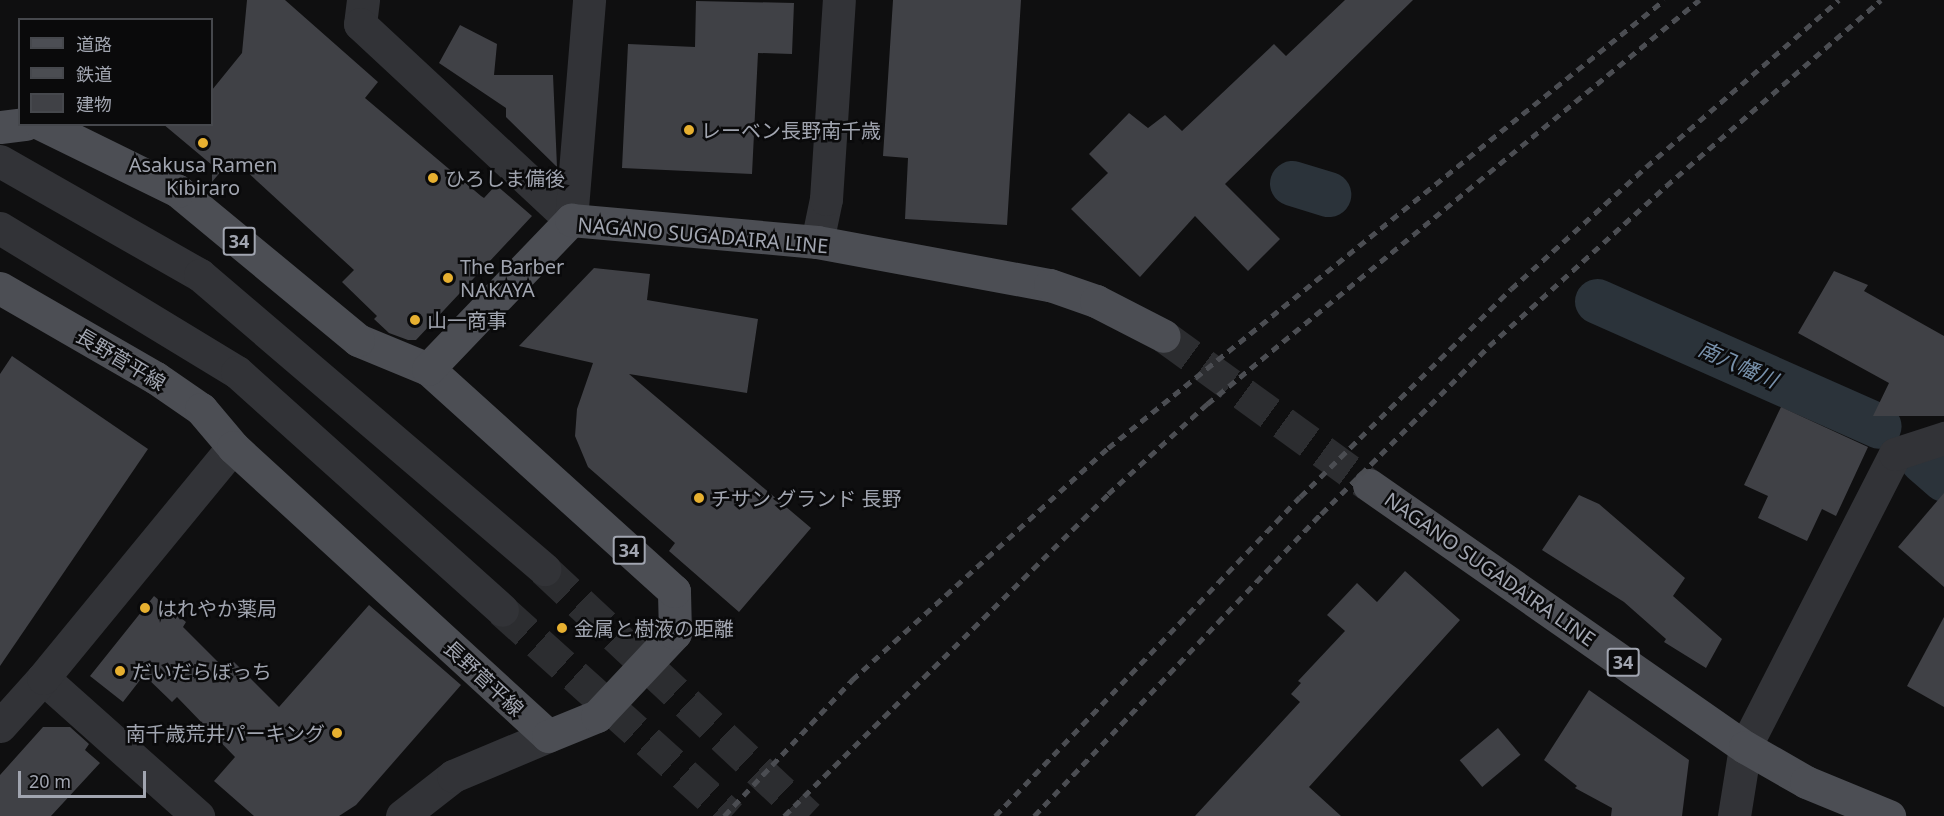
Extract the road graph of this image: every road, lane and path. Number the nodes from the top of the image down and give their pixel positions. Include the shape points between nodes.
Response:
1 (363, 0) edge
2 (589, 0) edge
3 (839, 0) edge
4 (18, 125) edge
5 (45, 126) edge
6 (0, 127) edge
7 (0, 161) edge
8 (571, 220) junction
9 (0, 228) edge
10 (817, 242) junction
11 (0, 288) edge
12 (1164, 336) tunnel mouth
13 (428, 369) junction
14 (1944, 438) edge
15 (233, 447) junction
16 (1369, 485) tunnel mouth
17 (544, 569) tunnel mouth
18 (502, 610) tunnel mouth
19 (43, 678) junction
20 (0, 726) edge
21 (548, 736) junction
22 (1745, 747) junction
23 (198, 816) edge
24 (402, 816) edge
25 (1734, 816) edge
26 (1889, 816) edge

1 - 8 street via 360,24
2 - 8 street
3 - 10 street via 826,199
4 - 6 main road
5 - 13 main road, 34 via 178,191 358,340
7 - 17 street via 200,275
8 - 10 main road, NAGANO SUGADAIRA LINE
8 - 13 main road, NAGANO SUGADAIRA LINE
9 - 18 street via 237,372
10 - 12 main road, NAGANO SUGADAIRA LINE via 1050,285 1096,301
11 - 15 main road, 長野菅平線 via 156,378 201,409
13 - 21 main road, 34 via 674,591 675,633 597,716
14 - 22 street via 1895,454
15 - 19 street
15 - 21 main road, 長野菅平線
16 - 22 main road, NAGANO SUGADAIRA LINE / 34
19 - 20 street
19 - 23 street
21 - 24 street via 453,776
22 - 25 street
22 - 26 main road, NAGANO SUGADAIRA LINE / 34 via 1806,782

